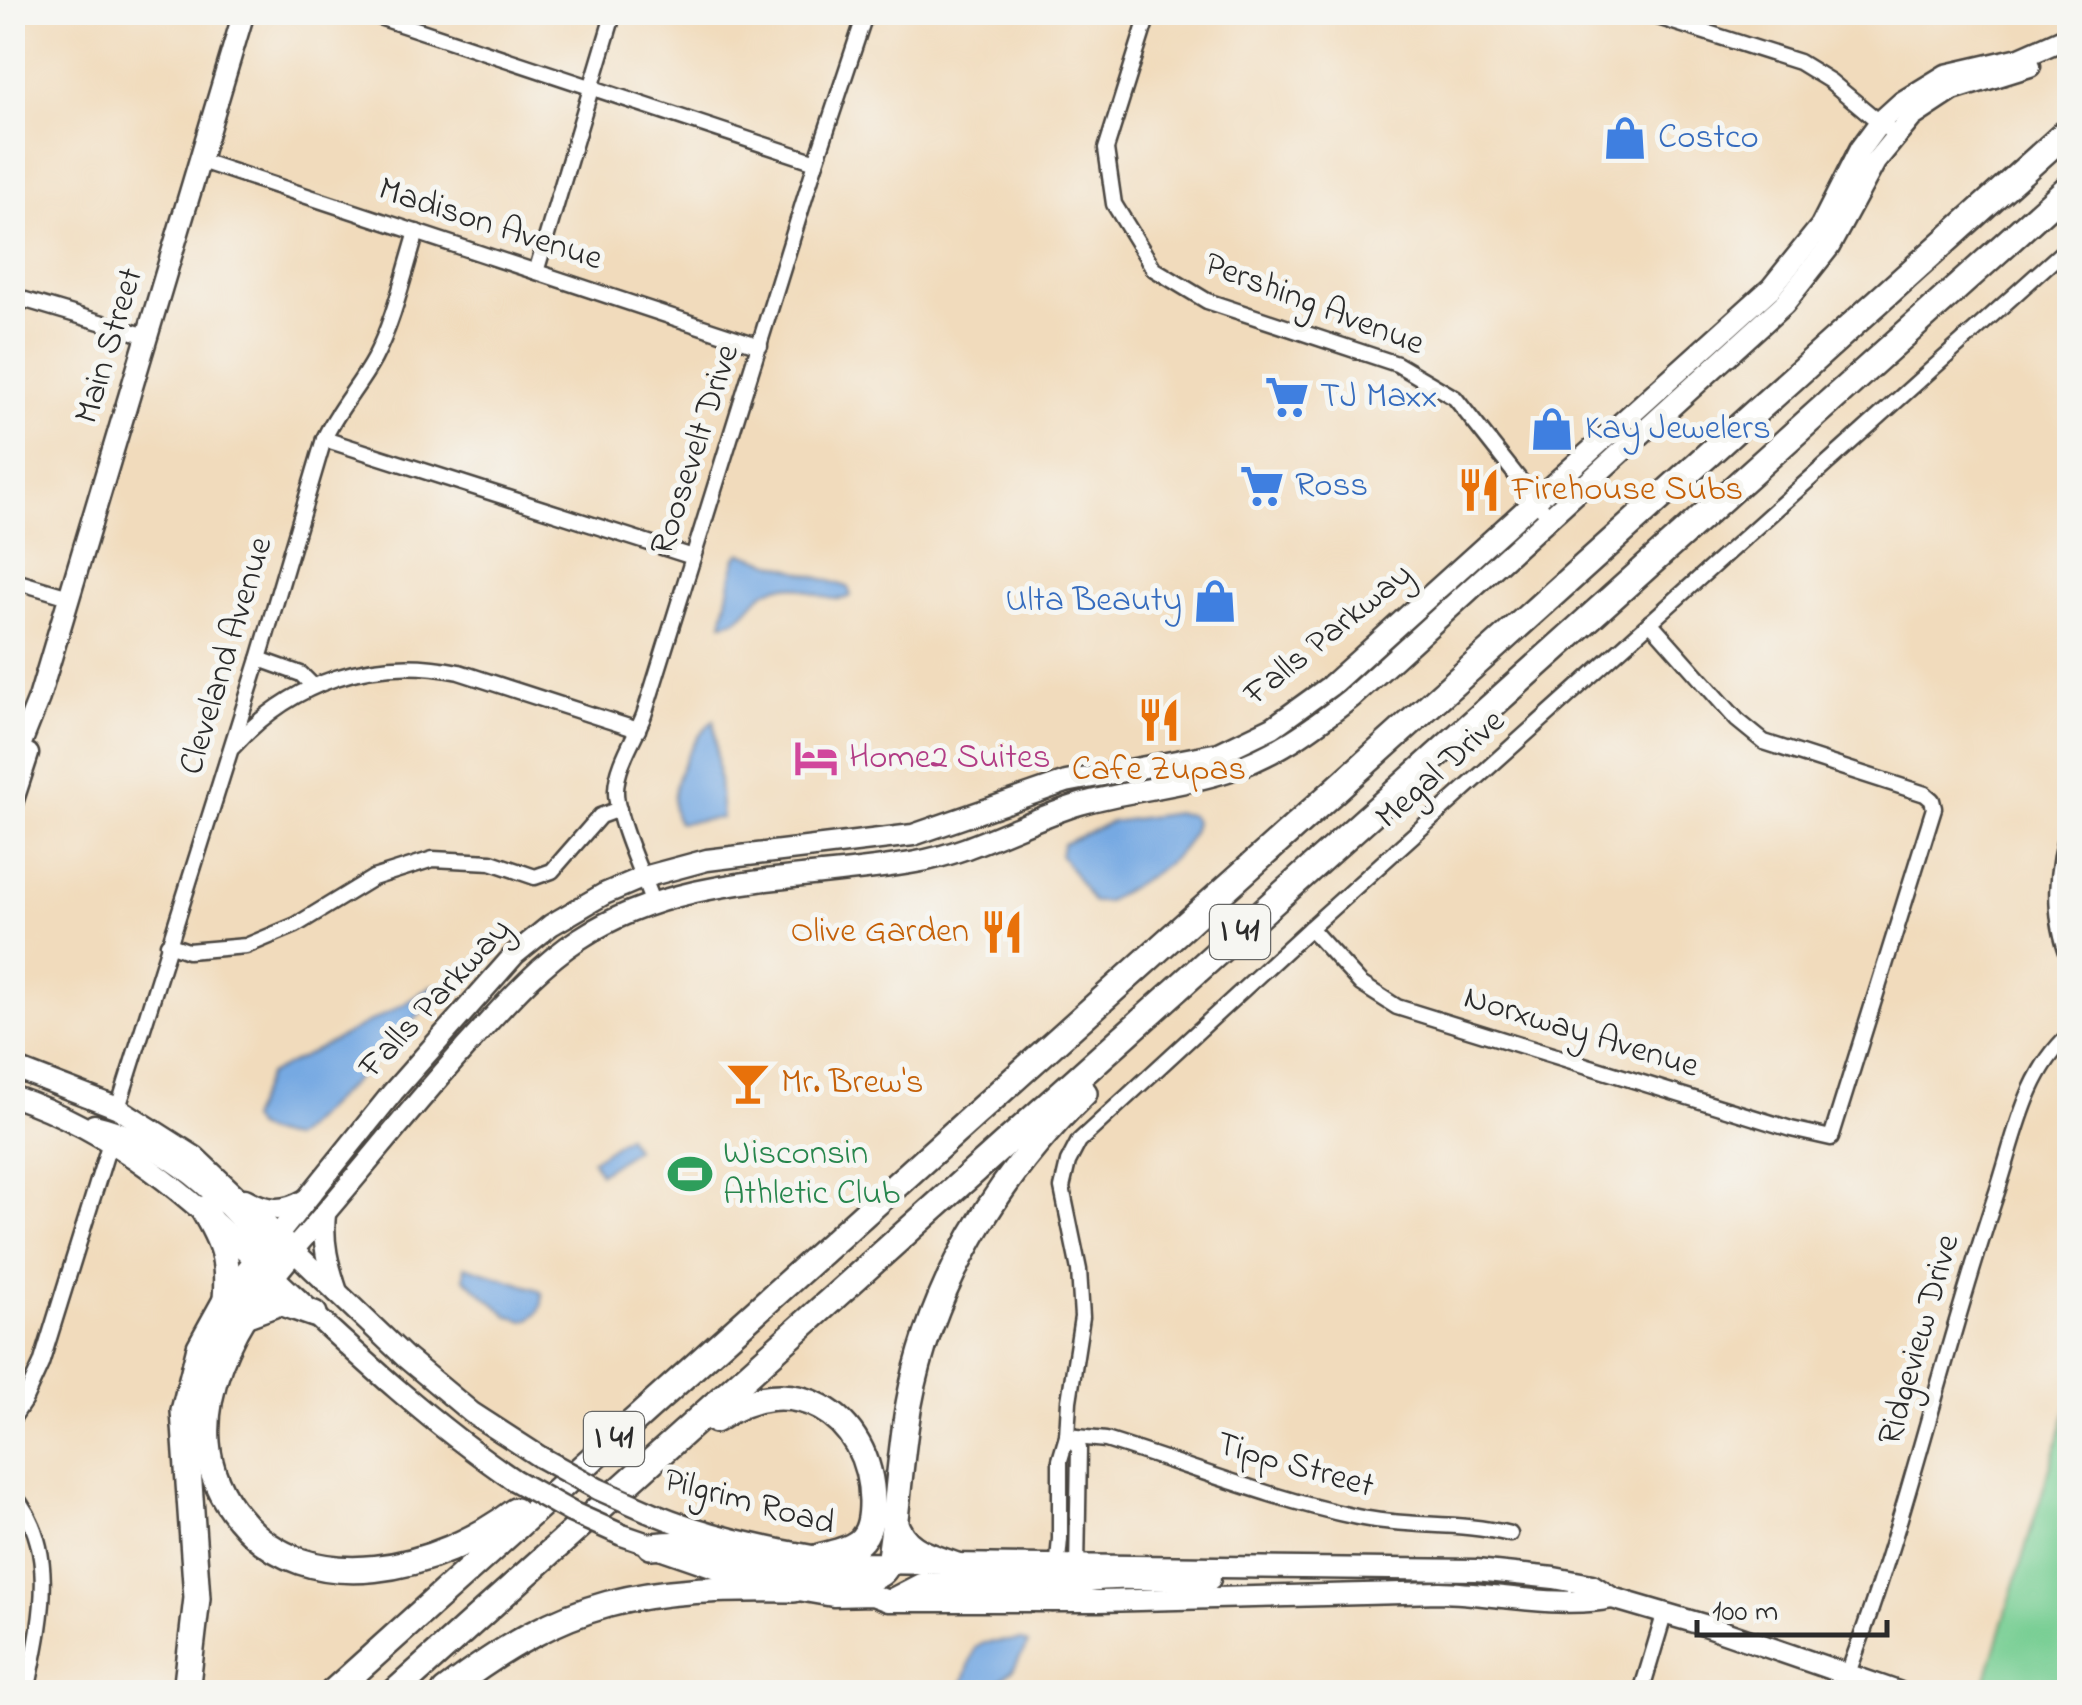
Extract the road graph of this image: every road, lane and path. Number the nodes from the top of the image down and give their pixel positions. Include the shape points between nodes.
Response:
1 (244, 12) edge
2 (364, 12) edge
3 (614, 12) edge
4 (866, 12) edge
5 (1149, 12) edge
6 (1642, 12) edge
7 (2070, 36) edge
8 (2070, 46) edge
9 (592, 88) junction
10 (1888, 129) junction
11 (2070, 129) edge
12 (200, 161) junction
13 (816, 162) junction
14 (2070, 186) edge
15 (417, 232) junction
16 (2070, 245) edge
17 (536, 272) junction
18 (12, 296) edge
19 (147, 336) junction
20 (760, 346) junction
21 (324, 440) junction
22 (1534, 499) junction
23 (1549, 517) junction
24 (692, 558) junction
25 (12, 580) edge
26 (69, 596) junction
27 (1650, 622) junction
28 (259, 659) junction
29 (312, 686) junction
30 (39, 698) junction
31 (638, 730) junction
32 (230, 751) junction
33 (12, 766) edge
34 (12, 803) edge
35 (619, 809) junction
36 (1369, 816) junction
37 (2070, 821) edge
38 (644, 877) junction
39 (653, 904) junction
40 (1310, 928) junction
41 (168, 944) junction
42 (2070, 960) edge
43 (2070, 1034) edge
44 (14, 1067) edge
45 (12, 1096) edge
46 (118, 1108) junction
47 (68, 1119) junction
48 (110, 1142) junction
49 (895, 1186) junction
50 (234, 1193) junction
51 (307, 1198) junction
52 (203, 1209) junction
53 (325, 1214) junction
54 (273, 1255) junction
55 (338, 1294) junction
56 (234, 1308) junction
57 (314, 1314) junction
58 (12, 1419) edge
59 (1068, 1436) junction
60 (12, 1493) edge
61 (894, 1521) junction
62 (1510, 1534) dead end
63 (651, 1546) junction
64 (820, 1557) junction
65 (888, 1564) junction
66 (957, 1566) junction
67 (1068, 1580) junction
68 (794, 1589) junction
69 (1612, 1598) junction
70 (888, 1601) junction
71 (1665, 1612) junction
72 (1848, 1673) junction
73 (403, 1686) edge
74 (27, 1692) edge
75 (186, 1692) edge
76 (333, 1692) edge
77 (445, 1692) edge
78 (1641, 1692) edge
79 (1898, 1692) edge

1 - 12 street, Main Street
2 - 9 street
3 - 9 street
4 - 13 street, Roosevelt Drive
5 - 22 street, Pershing Avenue via 1106,149 1114,204 1154,270 1207,301 1396,364 1455,398
6 - 10 street via 1799,62
7 - 10 street, Falls Parkway via 2020,58 1946,75 1902,102
8 - 10 street, Falls Parkway via 2015,72 1952,90
9 - 13 street
9 - 17 street
10 - 22 street, Falls Parkway via 1860,149 1821,226 1772,288
10 - 23 street, Falls Parkway via 1830,247 1784,304
11 - 49 highway, I 41
12 - 15 street, Madison Avenue
12 - 19 street, Main Street
13 - 20 street, Roosevelt Drive
14 - 36 highway, I 41
15 - 17 street, Madison Avenue
15 - 21 street, Cleveland Avenue via 384,336
16 - 27 street, Megal Drive
17 - 20 street, Madison Avenue
18 - 19 street
19 - 26 street, Main Street
20 - 24 street, Roosevelt Drive
21 - 24 street
21 - 28 street, Cleveland Avenue
22 - 23 street, Pershing Avenue
22 - 38 street, Falls Parkway via 1330,686 1220,754 1066,782 913,836 707,860
23 - 39 street, Falls Parkway via 1351,698 1271,754 1226,772 1082,803 944,856 745,881
24 - 31 street, Roosevelt Drive
25 - 26 street
26 - 30 street, Main Street
27 - 40 street, Megal Drive
27 - 40 street, Norxway Avenue via 1764,742 1930,797 1934,808 1834,1135 1827,1139 1397,1007 1361,984
28 - 29 street via 301,674
28 - 32 street, Cleveland Avenue
29 - 31 street via 366,669 432,666
29 - 32 street
30 - 33 street, Main Street
30 - 34 street, Main Street
31 - 35 street, Roosevelt Drive via 618,775
32 - 41 street, Cleveland Avenue
35 - 38 street, Roosevelt Drive
35 - 41 street via 600,816 552,871 535,876 491,862 423,861 373,878 296,925 246,946 188,950
36 - 61 highway via 1068,1109 985,1213 948,1282 914,1378
36 - 73 highway, I 41
37 - 42 street via 2056,902
38 - 39 street, Roosevelt Drive
38 - 51 street, Falls Parkway via 573,912 514,954
39 - 53 street, Falls Parkway via 580,937 536,974
40 - 59 street, Megal Drive via 1094,1124 1070,1155 1062,1197 1082,1317
41 - 46 street, Cleveland Avenue
43 - 72 street, Ridgeview Drive via 2026,1101
44 - 46 street, Pilgrim Road
45 - 47 street, Pilgrim Road
46 - 50 street, Pilgrim Road via 195,1157
47 - 48 street, Pilgrim Road
47 - 54 street via 123,1132 170,1158
48 - 52 street, Pilgrim Road
48 - 58 street via 41,1364
49 - 56 highway via 787,1269 509,1516 411,1564 340,1569 306,1563 268,1546 232,1510 211,1464 207,1424
49 - 76 highway, I 41
50 - 51 street via 265,1210 292,1208
50 - 54 street, Pilgrim Road
51 - 54 street, Falls Parkway
52 - 54 street, Pilgrim Road
52 - 56 highway via 224,1244
53 - 54 street, Falls Parkway
53 - 55 street via 326,1258
54 - 55 street, Pilgrim Road
54 - 56 highway
54 - 57 street, Pilgrim Road
55 - 64 street, Pilgrim Road, bridge via 460,1405 540,1457 648,1512
56 - 57 highway via 251,1316 280,1302
56 - 75 highway via 200,1347 184,1411 197,1598
57 - 63 street, Pilgrim Road, bridge via 439,1426 514,1480
59 - 62 street, Tipp Street via 1106,1440 1355,1517
59 - 67 street, Megal Drive via 1060,1460
60 - 74 street via 33,1521 44,1572
61 - 65 highway
61 - 66 highway via 909,1546
63 - 65 highway via 685,1544 854,1577 875,1576
63 - 68 street, Pilgrim Road
64 - 65 street, Pilgrim Road
64 - 73 highway via 856,1544 869,1526 871,1478 860,1445 837,1417 804,1401 765,1396 744,1402 701,1430 468,1639
65 - 66 street, Pilgrim Road
66 - 67 street, Pilgrim Road
67 - 69 street, Pilgrim Road via 1489,1593 1585,1604
67 - 69 street, Pilgrim Road via 1180,1582 1251,1568 1476,1570 1573,1582
67 - 70 street via 920,1584
67 - 70 street, Pilgrim Road via 1053,1601
68 - 70 street, Pilgrim Road
68 - 77 highway via 681,1590 600,1606 519,1640
69 - 71 street, Pilgrim Road
71 - 72 street, Pilgrim Road
71 - 78 street
72 - 79 street, Pilgrim Road

